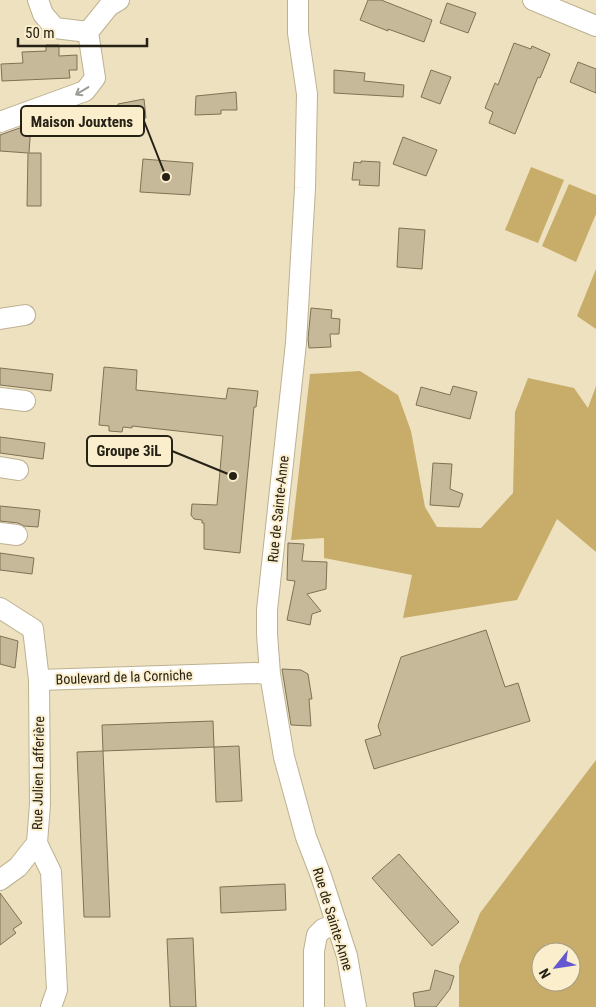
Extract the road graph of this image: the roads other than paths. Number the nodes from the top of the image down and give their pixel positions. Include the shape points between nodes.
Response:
1 (38, 0) edge
2 (119, 0) edge
3 (298, 0) edge
4 (533, 0) edge
5 (596, 26) edge
6 (88, 32) junction
7 (0, 122) edge
8 (26, 315) dead end
9 (0, 319) edge
10 (0, 398) edge
11 (25, 401) dead end
12 (0, 608) edge
13 (270, 674) junction
14 (39, 680) junction
15 (37, 843) junction
16 (0, 880) edge
17 (337, 924) junction
18 (51, 1007) edge
19 (314, 1007) edge
20 (356, 1007) edge

1 - 6 street via 43,14 55,28
2 - 6 street via 109,6
3 - 13 street, Rue de Sainte-Anne via 298,33 307,94 305,188 296,343 267,610
4 - 5 street
6 -> 7 street via 95,78 85,91
8 - 9 street
10 - 11 street
12 - 14 street, Boulevard de la Corniche via 33,629
13 - 14 street, Boulevard de la Corniche
13 - 17 street, Rue de Sainte-Anne via 284,757 306,837
14 - 15 street, Rue Julien Lafferière via 40,804
15 - 16 street, Rue Julien Lafferière via 18,867
15 - 18 street via 51,872 57,990
17 - 19 street via 317,935
17 - 20 street, Rue de Sainte-Anne via 347,956

